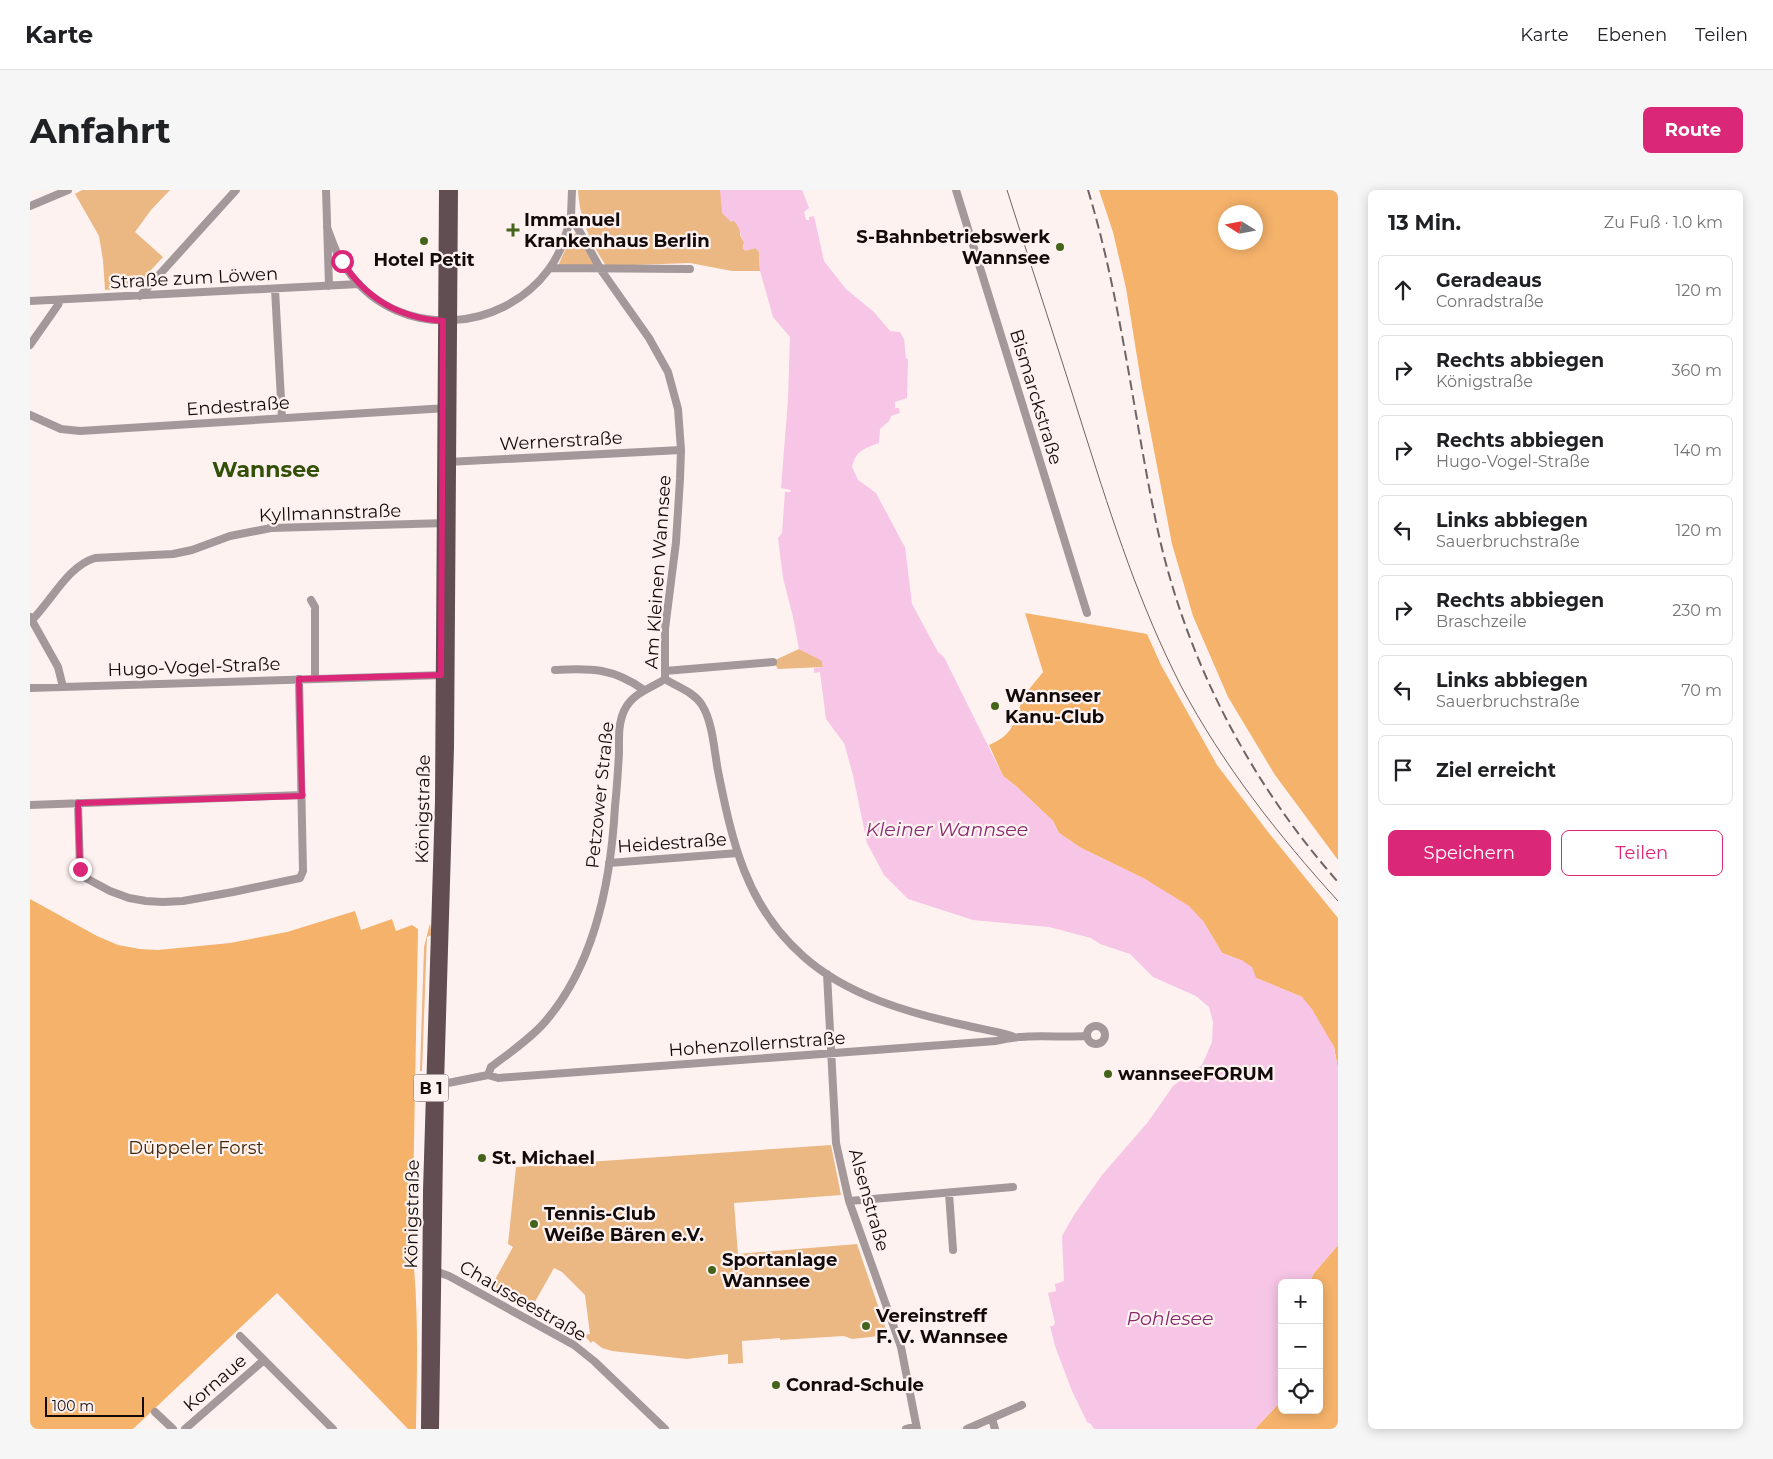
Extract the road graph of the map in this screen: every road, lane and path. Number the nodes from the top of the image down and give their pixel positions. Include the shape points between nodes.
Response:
1 (68, 190) edge
2 (236, 190) edge
3 (326, 190) edge
4 (444, 190) edge
5 (453, 190) edge
6 (572, 190) edge
7 (956, 190) edge
8 (30, 206) edge
9 (572, 216) junction
10 (327, 227) junction
11 (550, 268) junction
12 (690, 269) dead end
13 (601, 270) junction
14 (359, 284) junction
15 (328, 286) junction
16 (275, 288) junction
17 (140, 296) junction
18 (60, 300) junction
19 (30, 301) edge
20 (448, 321) junction
21 (30, 345) edge
22 (447, 408) junction
23 (30, 415) edge
24 (282, 418) junction
25 (681, 450) junction
26 (447, 462) junction
27 (446, 523) junction
28 (311, 600) dead end
29 (1087, 614) dead end
30 (31, 619) edge
31 (773, 662) dead end
32 (555, 670) dead end
33 (445, 675) junction
34 (665, 675) junction
35 (299, 679) junction
36 (315, 679) junction
37 (63, 687) junction
38 (30, 688) edge
39 (644, 690) junction
40 (302, 796) junction
41 (78, 803) junction
42 (30, 805) edge
43 (738, 854) junction
44 (609, 863) junction
45 (827, 974) junction
46 (1012, 1036) junction
47 (1087, 1036) dead end
48 (831, 1054) junction
49 (488, 1075) junction
50 (435, 1084) junction
51 (1013, 1188) dead end
52 (948, 1193) junction
53 (849, 1200) junction
54 (952, 1250) dead end
55 (432, 1270) junction
56 (240, 1336) dead end
57 (264, 1360) junction
58 (1022, 1406) dead end
59 (155, 1412) dead end
60 (992, 1418) junction
61 (917, 1428) edge
62 (173, 1429) edge
63 (185, 1429) edge
64 (332, 1429) edge
65 (426, 1429) edge
66 (434, 1429) edge
67 (665, 1429) edge
68 (906, 1429) edge
69 (967, 1429) edge
70 (995, 1429) edge

1 - 8 street
2 - 17 street
3 - 10 street
4 - 20 main road, Königstraße / B 1
5 - 20 main road, Königstraße / B 1
6 - 9 street, Am Kleinen Wannsee
7 - 29 street, Bismarckstraße
9 - 11 street
9 - 13 street, Am Kleinen Wannsee
10 - 14 street via 339,256
10 - 15 street
11 - 13 street
11 - 20 street via 529,290 506,306 486,315
12 - 13 street
13 - 25 street, Am Kleinen Wannsee via 649,338 668,372 678,409
14 - 15 street, Straße zum Löwen
14 - 20 street via 385,305 406,314 426,320
15 - 16 street, Straße zum Löwen
16 - 17 street, Straße zum Löwen
16 - 24 street
17 - 18 street, Straße zum Löwen
18 - 19 street, Straße zum Löwen
18 - 21 street
20 - 22 main road, Königstraße / B 1
22 - 24 street, Endestraße
22 - 26 main road, Königstraße / B 1
23 - 24 street, Endestraße via 62,429 80,431
25 - 26 street, Wernerstraße
25 - 34 street, Am Kleinen Wannsee via 676,542 665,629
26 - 27 main road, Königstraße / B 1
27 - 30 street, Kyllmannstraße via 271,528 230,536 173,554 96,558 76,567
27 - 33 main road, Königstraße / B 1
28 - 36 street via 315,608
30 - 37 street via 58,667
31 - 34 street
32 - 39 street via 614,672
33 - 36 street, Hugo-Vogel-Straße
33 - 50 main road, Königstraße / B 1
34 - 39 street, Petzower Straße
34 - 43 street, Am Kleinen Wannsee via 701,704 708,719
35 - 36 street, Hugo-Vogel-Straße
35 - 37 street, Hugo-Vogel-Straße
35 - 40 street
37 - 38 street, Hugo-Vogel-Straße
39 - 44 street, Petzower Straße via 629,703 620,726
40 - 41 street
40 - 41 street via 303,871 300,878 163,902 129,898 82,876
41 - 42 street
43 - 44 street, Heidestraße
43 - 45 street, Am Kleinen Wannsee via 750,887 765,912 802,956
44 - 49 street, Petzower Straße via 592,935 564,996 543,1025 492,1067
45 - 46 street, Am Kleinen Wannsee via 892,1005
45 - 48 street, Alsenstraße
46 - 47 street, Hohenzollernstraße
46 - 48 street, Hohenzollernstraße via 996,1041
48 - 49 street, Hohenzollernstraße via 498,1078
48 - 53 street, Alsenstraße via 836,1143
49 - 50 street, Hohenzollernstraße
50 - 55 main road, Königstraße / B 1
51 - 52 street
52 - 53 street
52 - 54 street
53 - 61 street, Alsenstraße via 901,1347
55 - 65 main road, Königstraße / B 1
55 - 66 main road, Königstraße / B 1
55 - 67 street, Chausseestraße via 574,1345
56 - 57 street
57 - 63 street, Kornaue
57 - 64 street
58 - 60 street
59 - 62 street
60 - 69 street
60 - 70 street
61 - 68 street

